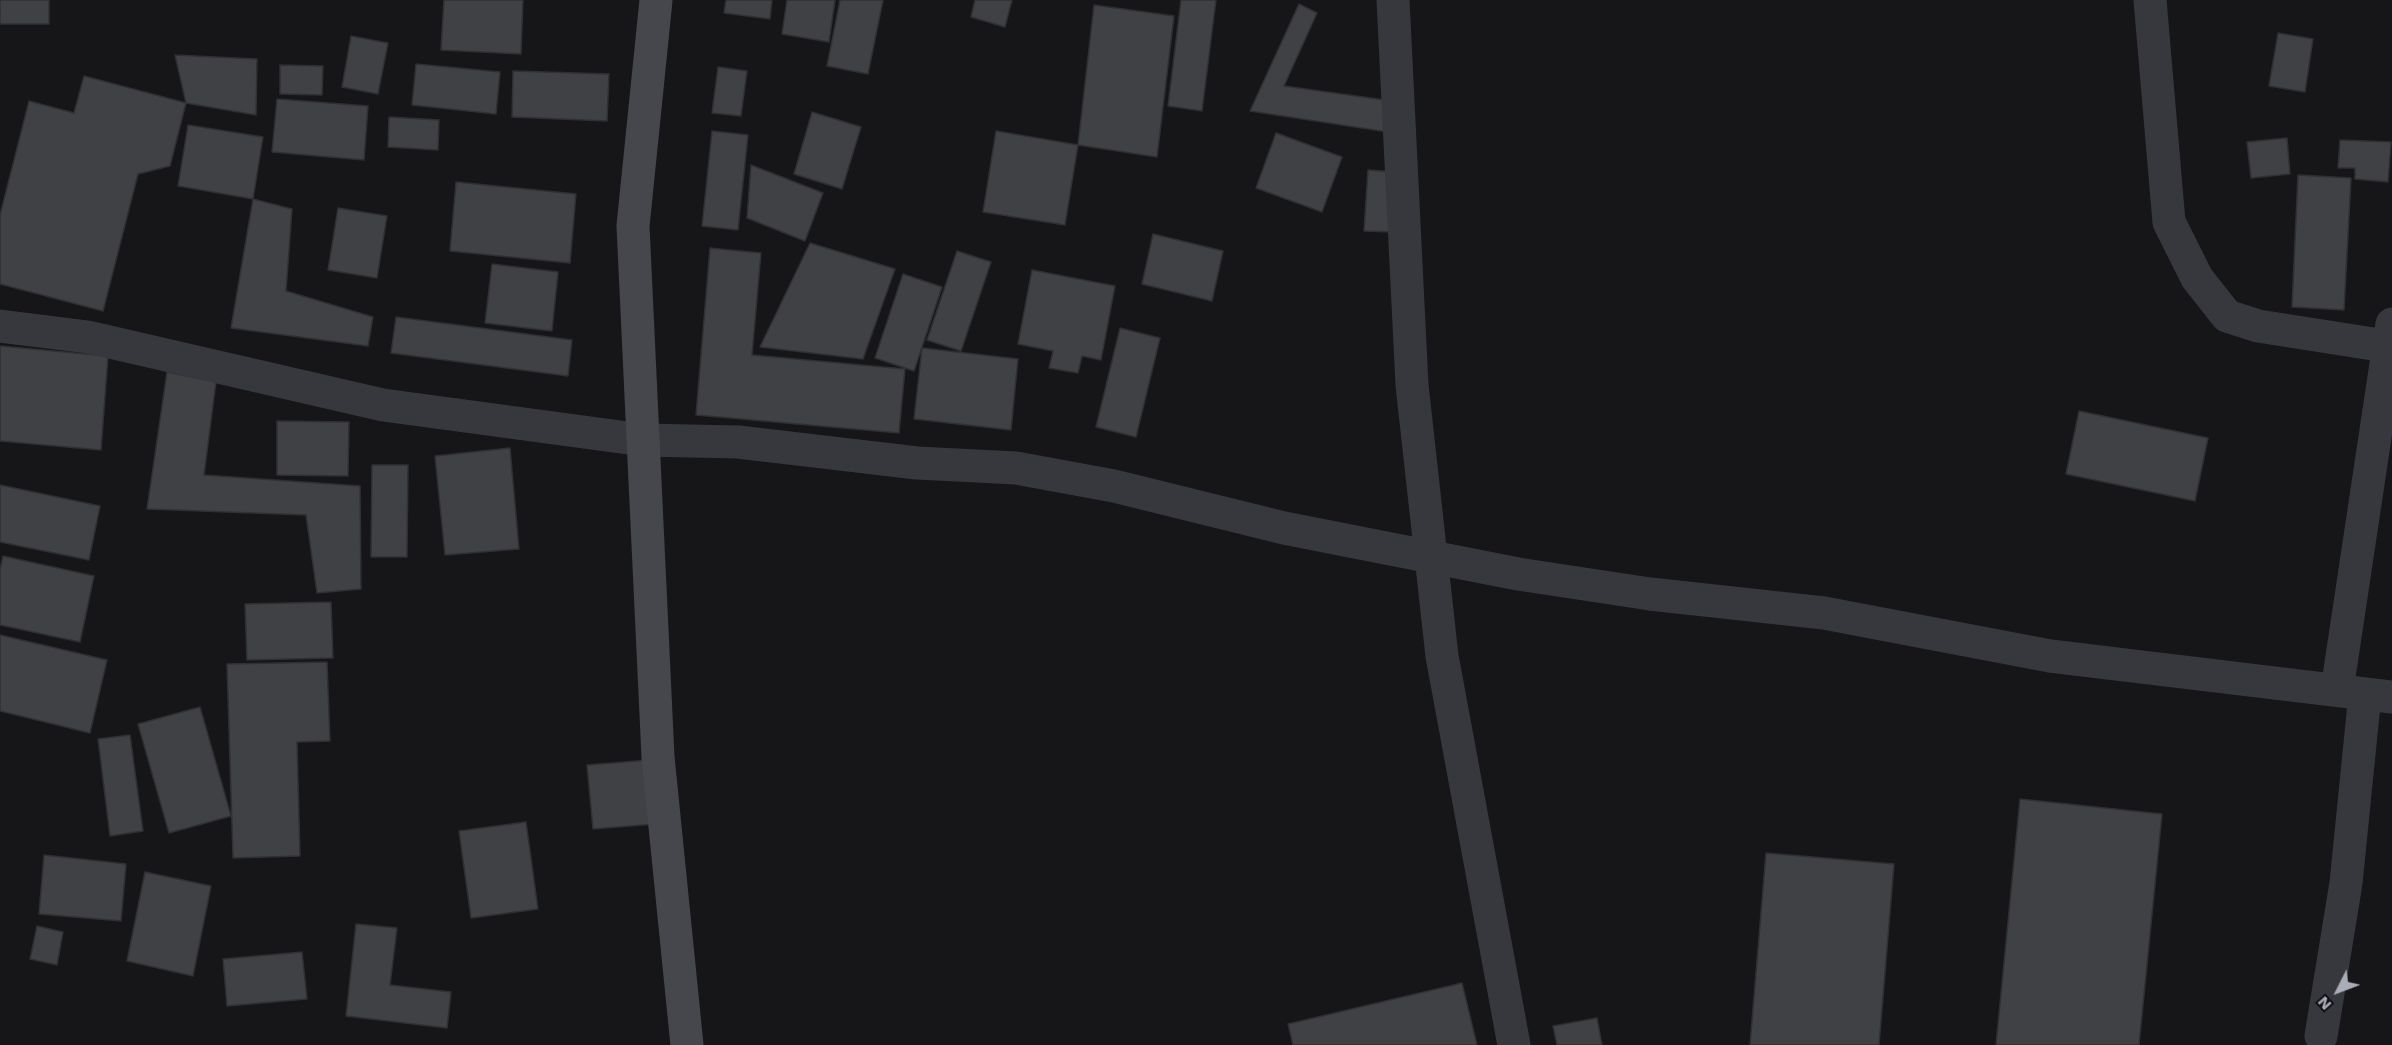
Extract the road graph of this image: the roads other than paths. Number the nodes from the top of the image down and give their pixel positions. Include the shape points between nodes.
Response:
1 (656, 0) edge
2 (1393, 0) edge
3 (2150, 0) edge
4 (0, 326) edge
5 (2391, 339) edge
6 (643, 440) junction
7 (1431, 558) junction
8 (2365, 694) edge
9 (2321, 1036) dead end
10 (687, 1045) edge
11 (1514, 1045) edge

1 - 6 main road via 633,226
2 - 7 street via 1412,385
3 - 5 street via 2169,222 2197,278 2227,316 2258,326
4 - 6 street via 88,337 383,405
5 - 8 street
6 - 7 street via 738,442 917,463 1016,468 1114,486 1284,528
6 - 10 main road via 658,757
7 - 8 street via 1650,594 1824,613 2050,656
7 - 11 street via 1442,656
8 - 9 street via 2346,883

